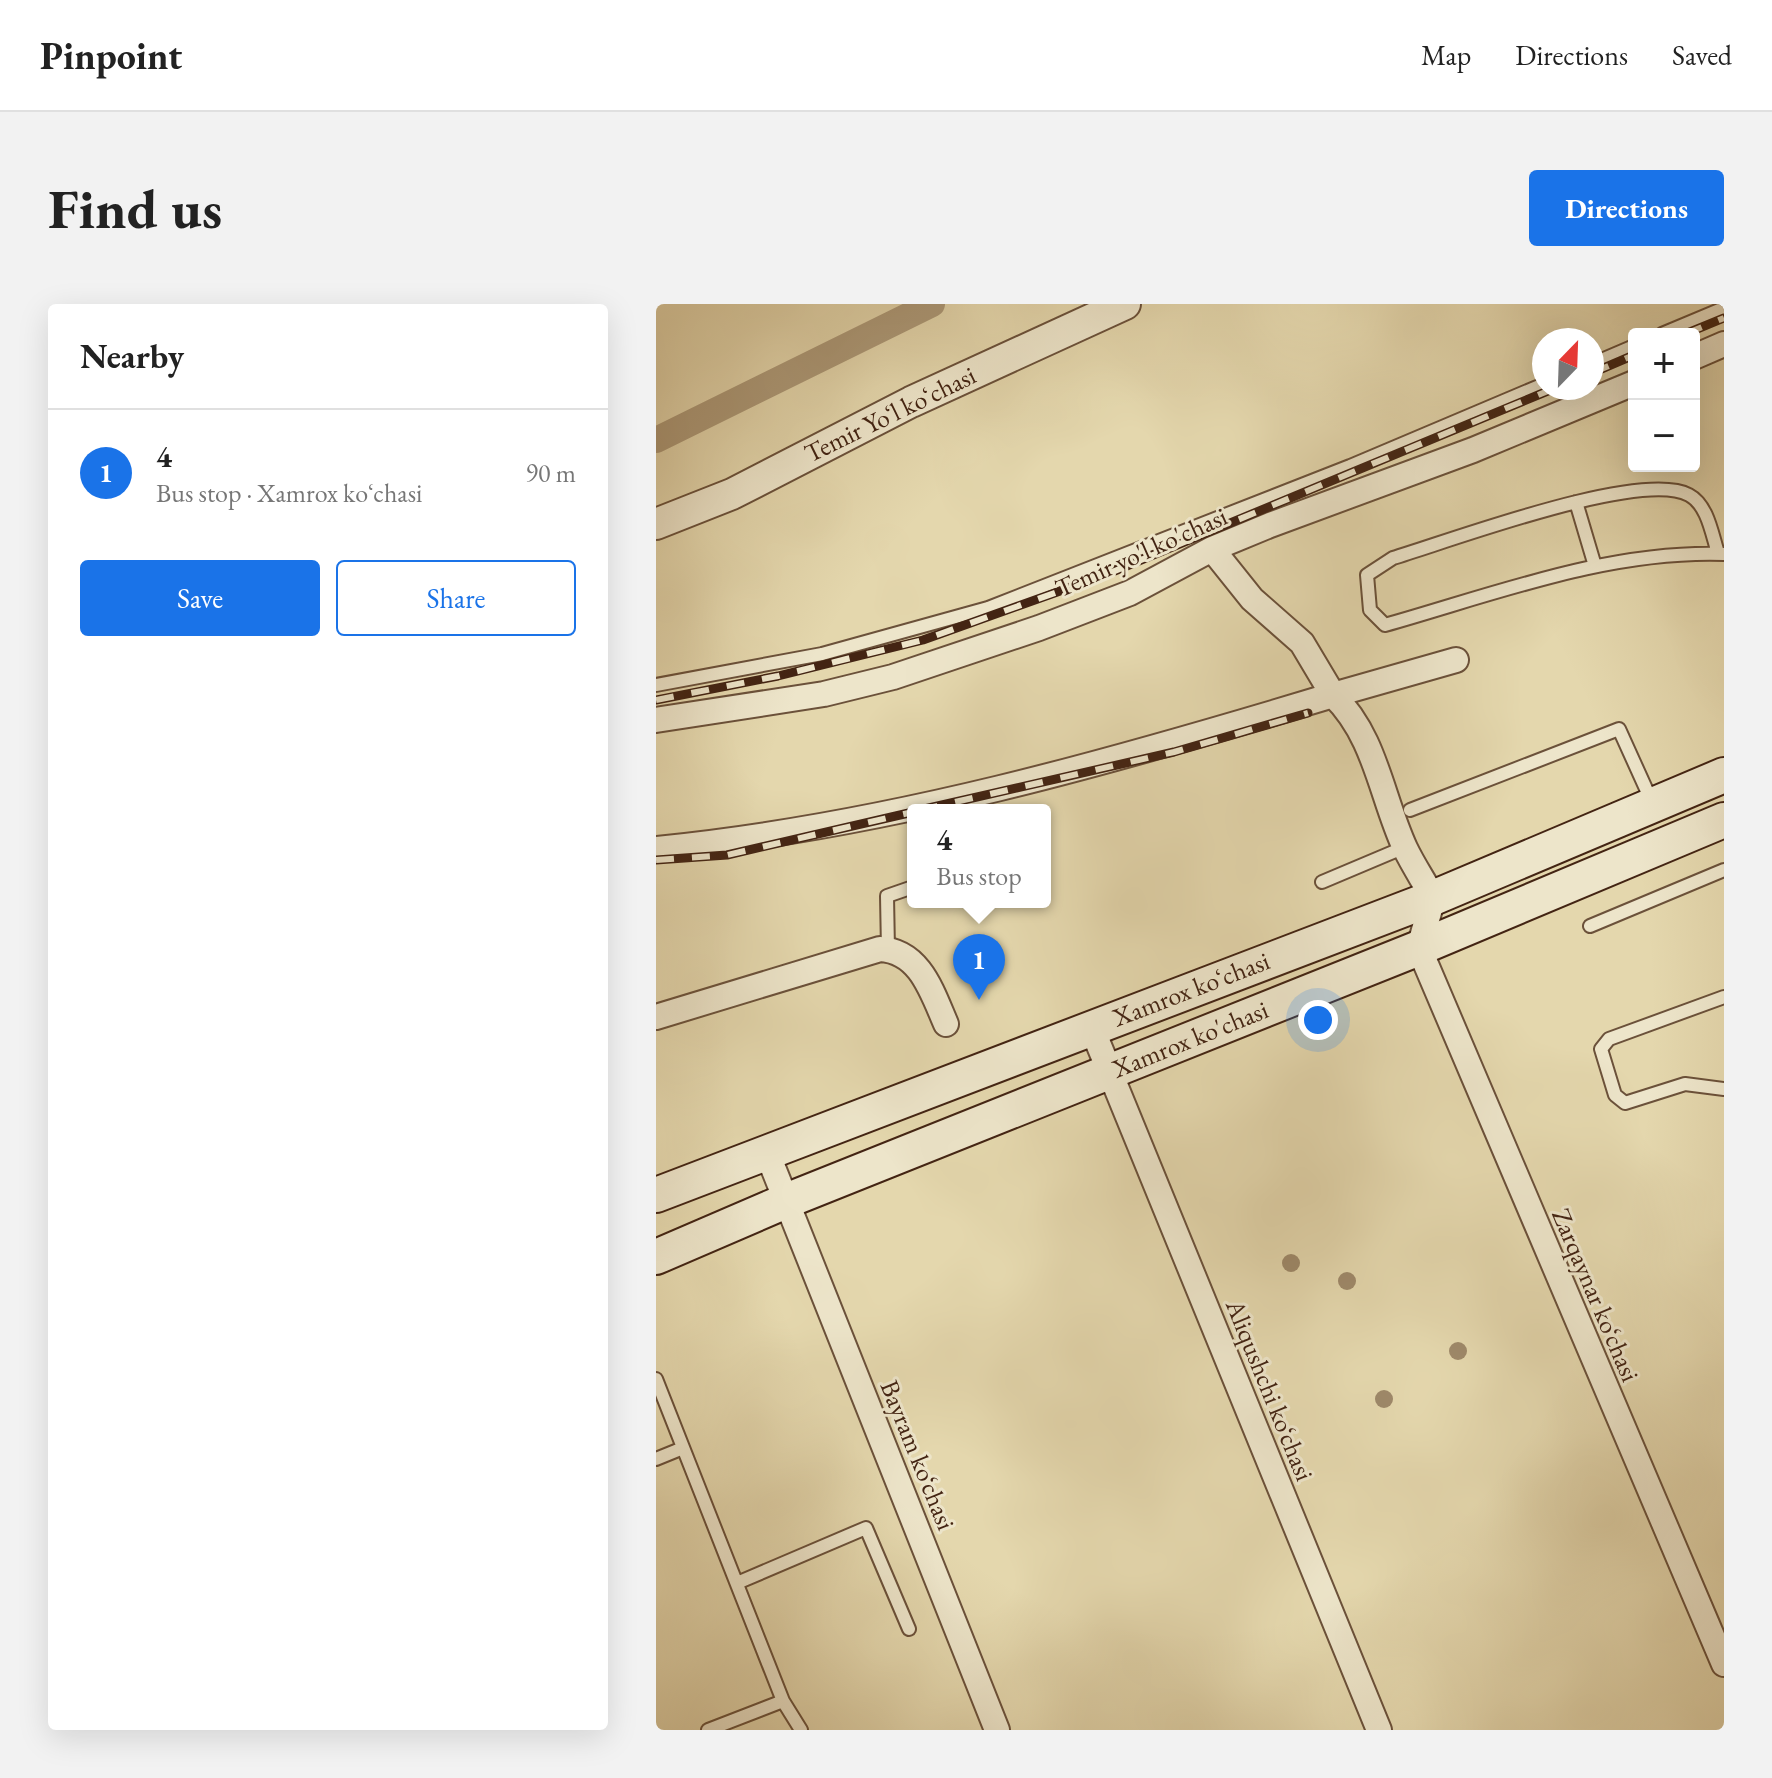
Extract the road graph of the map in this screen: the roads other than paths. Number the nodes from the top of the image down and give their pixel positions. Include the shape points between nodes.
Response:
1 (1125, 304) edge
2 (1724, 308) edge
3 (1676, 328) edge
4 (1724, 344) edge
5 (1628, 349) edge
6 (1700, 354) edge
7 (1604, 359) edge
8 (1628, 385) edge
9 (1532, 389) edge
10 (1576, 502) junction
11 (656, 524) edge
12 (1212, 549) junction
13 (1721, 554) edge
14 (1595, 566) junction
15 (1456, 660) dead end
16 (656, 685) edge
17 (1333, 695) junction
18 (656, 720) edge
19 (1724, 775) edge
20 (934, 804) edge
21 (1653, 805) junction
22 (907, 810) edge
23 (1410, 810) dead end
24 (1724, 820) edge
25 (1405, 847) junction
26 (656, 849) edge
27 (1724, 870) edge
28 (1322, 882) dead end
29 (907, 889) edge
30 (1433, 898) junction
31 (1590, 926) dead end
32 (1419, 948) junction
33 (888, 950) junction
34 (1724, 997) edge
35 (656, 1017) edge
36 (946, 1024) dead end
37 (1091, 1026) junction
38 (1109, 1071) junction
39 (1724, 1089) edge
40 (766, 1150) junction
41 (656, 1195) edge
42 (786, 1201) junction
43 (656, 1257) edge
44 (656, 1379) edge
45 (683, 1448) junction
46 (656, 1459) edge
47 (737, 1583) junction
48 (909, 1629) dead end
49 (1724, 1664) edge
50 (783, 1701) junction
51 (708, 1730) edge
52 (801, 1730) edge
53 (997, 1730) edge
54 (1379, 1730) edge

1 - 11 street, Temir Yoʻl koʻchasi via 911,402 732,494
2 - 3 lane
4 - 6 street
5 - 7 lane
8 - 12 street, Temir yo'l ko'chasi
9 - 16 lane via 988,608 822,654
10 - 13 lane via 1664,486 1691,495 1706,515
10 - 14 lane
10 - 14 lane via 1393,558 1367,575 1370,610 1385,625
12 - 17 street via 1252,599 1302,643
12 - 18 street, Temir yo'l ko'chasi via 1130,593 893,677 824,694
13 - 14 lane
15 - 17 street
17 - 20 street via 1129,757
17 - 25 street via 1351,712 1364,737
19 - 21 main road, Xamrox koʻchasi
21 - 23 lane via 1619,729
21 - 30 main road, Xamrox koʻchasi
22 - 26 street via 729,842
24 - 32 main road, Xamrox ko'chasi
25 - 28 lane
25 - 30 street
27 - 31 lane
29 - 33 lane via 887,896
30 - 32 street
30 - 37 main road, Xamrox koʻchasi
32 - 38 main road, Xamrox ko'chasi
32 - 49 street, Zarqaynar ko‘chasi
33 - 35 street
33 - 36 street via 912,960
34 - 39 lane via 1609,1039 1601,1049 1615,1095 1625,1103 1685,1084
37 - 38 street, Aliqushchi ko‘chasi
37 - 40 main road, Xamrox koʻchasi
38 - 42 main road, Xamrox ko'chasi
38 - 54 street, Aliqushchi ko‘chasi
40 - 41 main road, Xamrox koʻchasi
40 - 42 street, Bayram ko‘chasi
42 - 43 main road, Xamrox ko'chasi
42 - 53 street, Bayram ko‘chasi
44 - 45 lane
45 - 46 lane
45 - 47 lane
47 - 48 lane via 866,1528
47 - 50 lane
50 - 51 lane
50 - 52 lane

